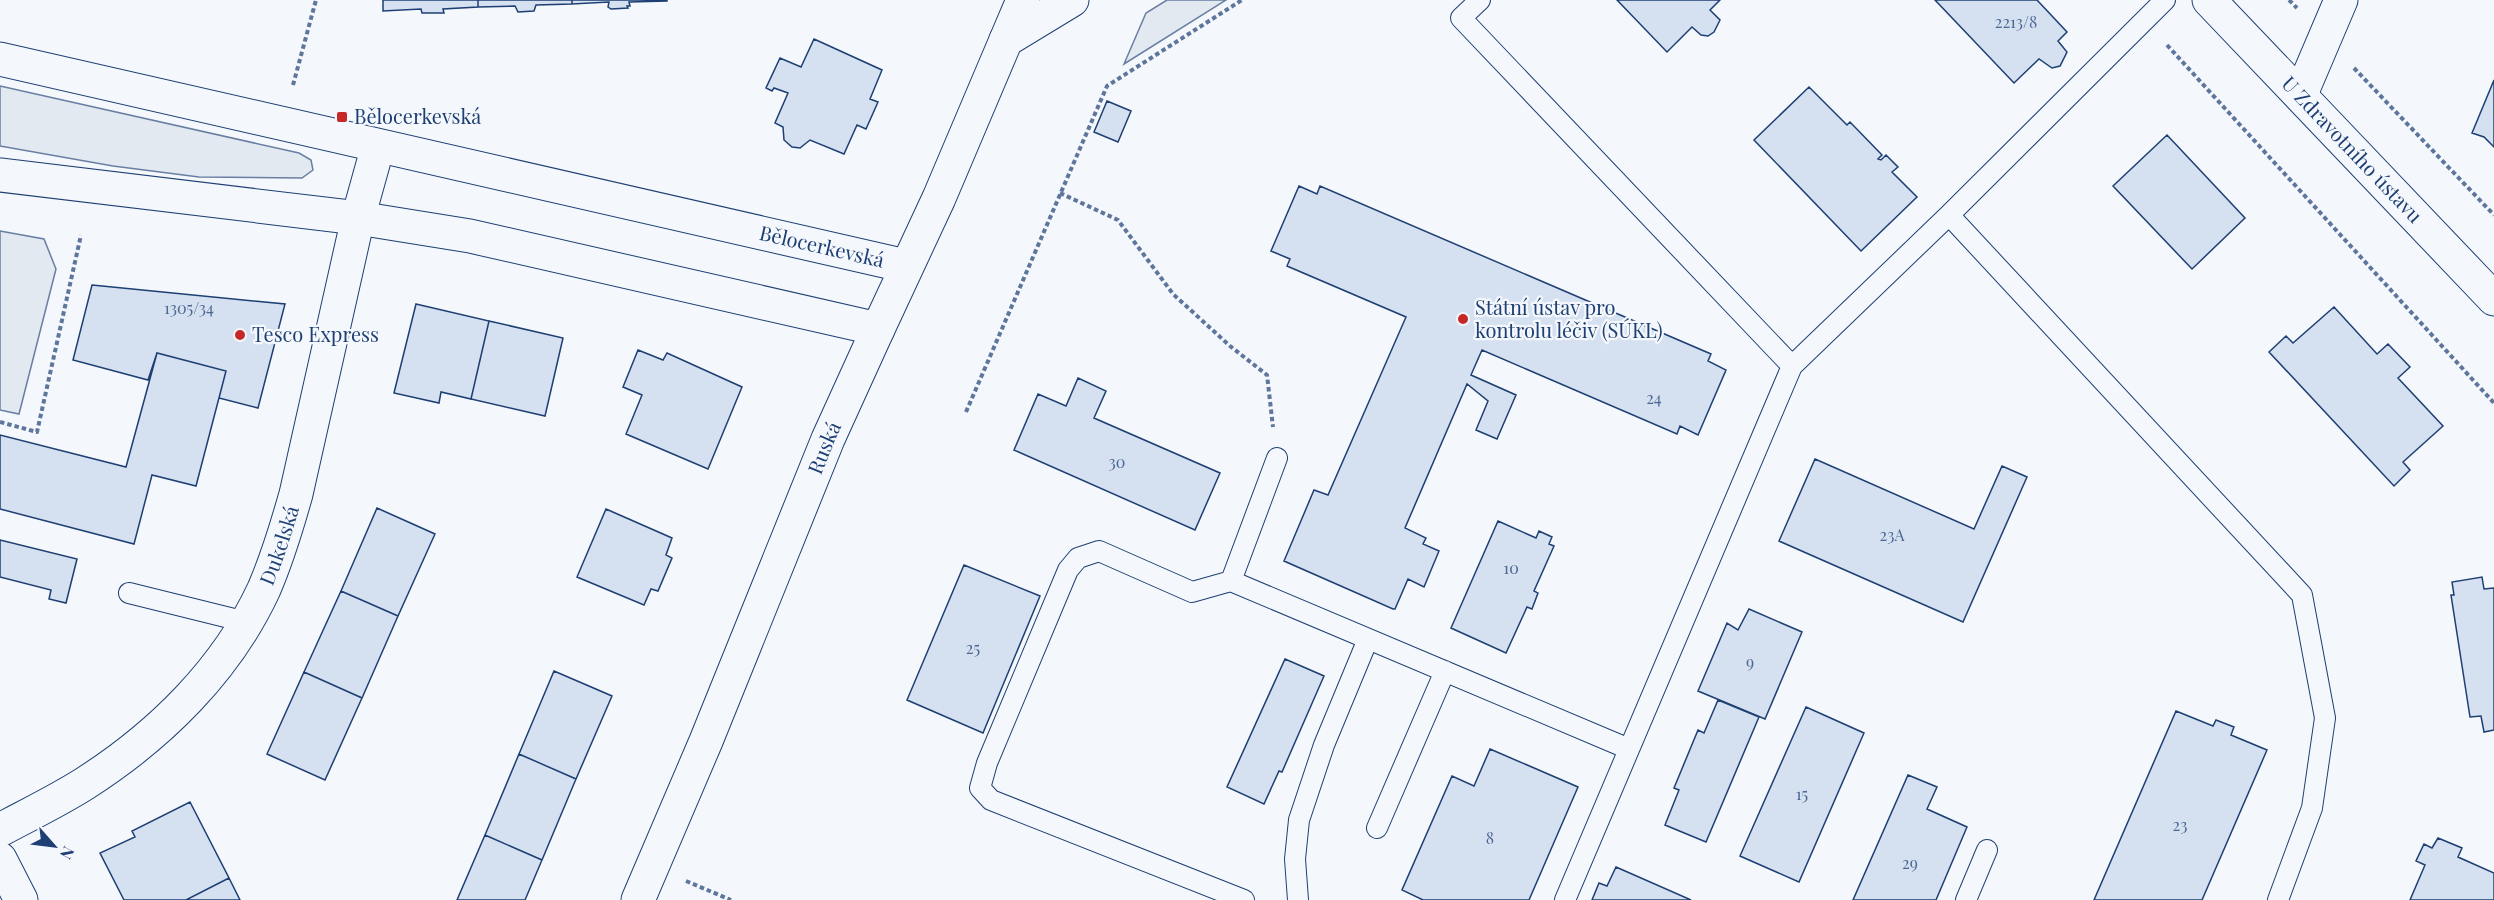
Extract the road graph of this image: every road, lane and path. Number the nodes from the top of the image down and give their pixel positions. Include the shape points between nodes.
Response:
1 (316, 0) edge
2 (1023, 0) edge
3 (1072, 0) edge
4 (1242, 0) edge
5 (1480, 0) edge
6 (2164, 0) edge
7 (2209, 0) edge
8 (2289, 0) edge
9 (2342, 0) edge
10 (2145, 20) junction
11 (2325, 38) junction
12 (1006, 40) junction
13 (0, 59) edge
14 (2301, 94) junction
15 (290, 95) dead end
16 (378, 146) junction
17 (0, 175) edge
18 (1060, 193) junction
19 (1949, 215) junction
20 (2494, 215) edge
21 (357, 218) junction
22 (81, 235) dead end
23 (906, 266) junction
24 (2494, 299) edge
25 (878, 329) junction
26 (1792, 366) junction
27 (2494, 403) edge
28 (966, 412) dead end
29 (0, 422) edge
30 (1277, 458) joint
31 (1231, 581) junction
32 (129, 593) dead end
33 (246, 622) junction
34 (1368, 639) junction
35 (1445, 671) junction
36 (1629, 749) junction
37 (1377, 828) dead end
38 (0, 830) edge
39 (1987, 850) dead end
40 (0, 859) edge
41 (681, 879) dead end
42 (21, 900) edge
43 (638, 900) edge
44 (731, 900) edge
45 (1244, 900) edge
46 (1298, 900) edge
47 (1565, 900) edge
48 (1966, 900) edge
49 (2278, 900) edge

1 - 15 path
2 - 12 main road, Ruská
3 - 12 main road
4 - 18 path via 1107,86
5 - 26 lane via 1461,18
6 - 10 lane
7 - 14 main road, U Zdravotního ústavu
8 - 11 path
9 - 11 main road
10 - 19 lane
10 - 27 path
11 - 14 main road
11 - 20 path
12 - 23 main road, Ruská
13 - 16 main road, Bělocerkevská
14 - 24 main road, U Zdravotního ústavu
16 - 21 main road, Dukelská
16 - 23 main road, Bělocerkevská
17 - 21 main road
18 - 28 path
18 - 30 path via 1118,220 1173,294 1267,375
19 - 26 lane
19 - 49 lane via 2302,595 2325,718 2312,808
21 - 25 main road via 470,236
21 - 33 main road, Dukelská via 296,494 264,589
22 - 29 path via 37,432
23 - 25 main road, Ruská
25 - 43 main road, Ruská via 828,439
26 - 36 lane
30 - 31 lane
31 - 34 lane
31 - 45 lane via 1192,592 1099,551 1078,558 1068,570 980,788 991,800
32 - 33 lane
33 - 38 main road, Dukelská via 181,709 83,785
34 - 35 lane
34 - 46 lane via 1324,745 1299,820 1295,860
35 - 36 lane
35 - 37 lane
36 - 47 lane
39 - 48 lane
40 - 42 main road
41 - 44 path

